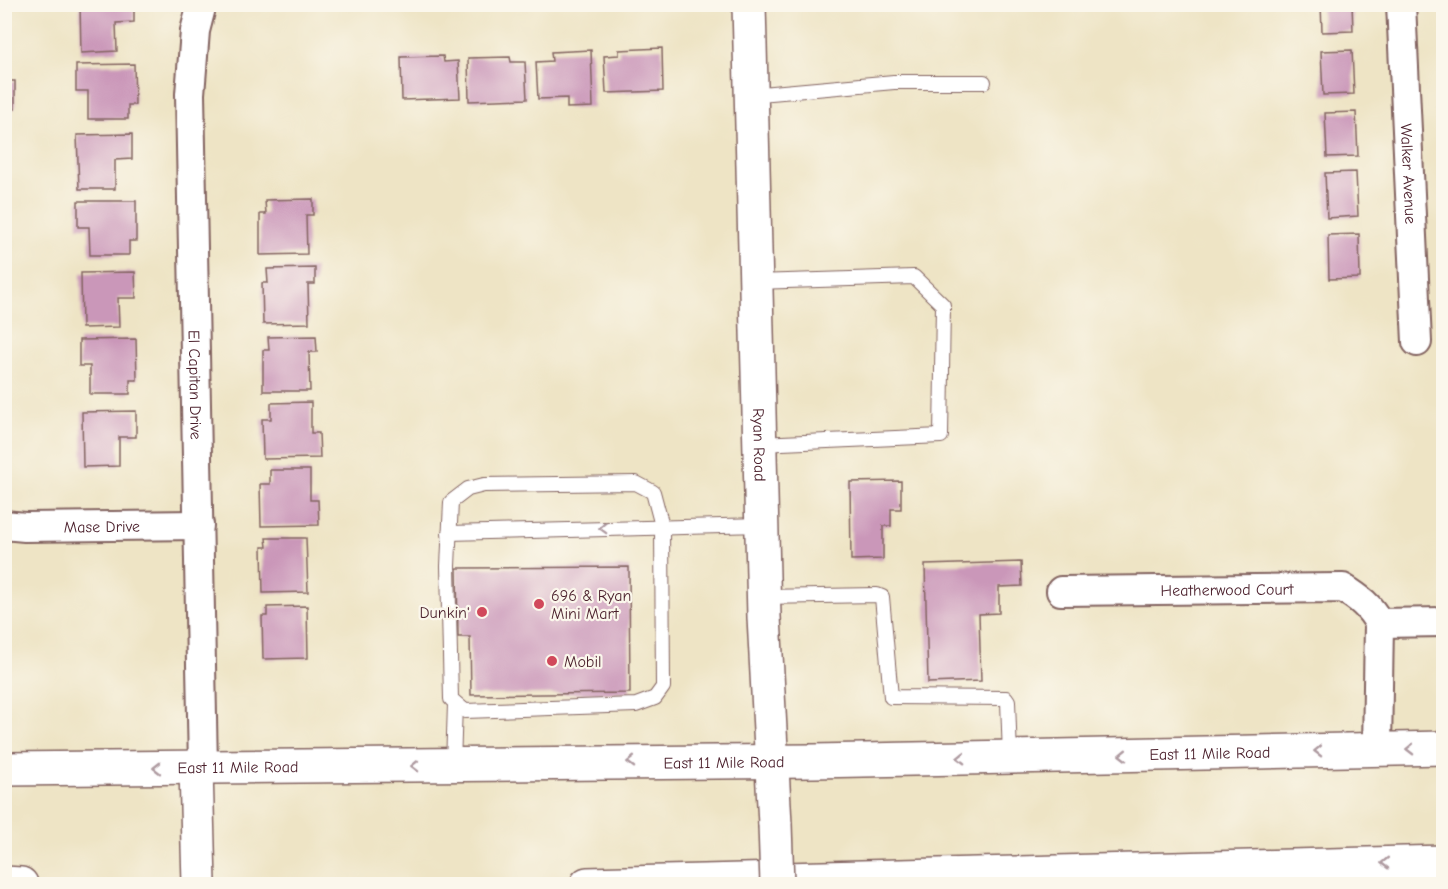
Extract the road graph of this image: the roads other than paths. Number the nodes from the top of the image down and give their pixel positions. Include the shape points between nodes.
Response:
1 (202, 4) edge
2 (749, 4) edge
3 (1401, 4) edge
4 (984, 82) dead end
5 (750, 95) junction
6 (755, 282) junction
7 (1417, 342) dead end
8 (759, 444) junction
9 (4, 525) edge
10 (199, 525) junction
11 (761, 525) junction
12 (662, 526) junction
13 (449, 533) junction
14 (1061, 591) dead end
15 (763, 597) junction
16 (1443, 622) edge
17 (1379, 623) junction
18 (455, 704) junction
19 (1443, 748) edge
20 (1377, 750) junction
21 (1010, 757) junction
22 (773, 760) junction
23 (453, 765) junction
24 (199, 768) junction
25 (4, 769) edge
26 (1443, 862) edge
27 (4, 883) edge
28 (21, 885) edge
29 (200, 885) edge
30 (586, 885) edge
31 (777, 885) edge

1 - 10 street, El Capitan Drive via 195,31 190,94
2 - 5 main road, Ryan Road
3 - 7 street, Walker Avenue
4 - 5 lane via 894,82
5 - 6 main road, Ryan Road
6 - 8 main road, Ryan Road
6 - 8 lane via 914,277 943,304 941,436
8 - 11 main road, Ryan Road
9 - 10 street, Mase Drive
10 - 24 street, El Capitan Drive
11 - 12 lane
11 - 15 main road, Ryan Road
12 -> 13 lane
12 - 13 lane via 652,492 636,483 484,485 468,489 451,502
12 - 18 lane via 663,687 655,698 636,705 465,711
13 - 18 lane via 449,650 451,699
14 - 17 street, Heatherwood Court via 1343,588 1373,611
15 - 21 lane via 882,597 891,697 1006,698
15 - 22 main road, Ryan Road
16 - 17 street
17 - 20 street
18 - 23 lane
19 -> 20 main road, East 11 Mile Road
20 -> 21 main road, East 11 Mile Road
21 -> 22 main road, East 11 Mile Road
22 -> 23 main road, East 11 Mile Road
22 - 31 main road, Ryan Road, bridge
23 -> 24 main road, East 11 Mile Road
24 -> 25 main road, East 11 Mile Road
24 - 29 main road, El Capitan Drive
26 -> 30 main road
27 - 28 main road

